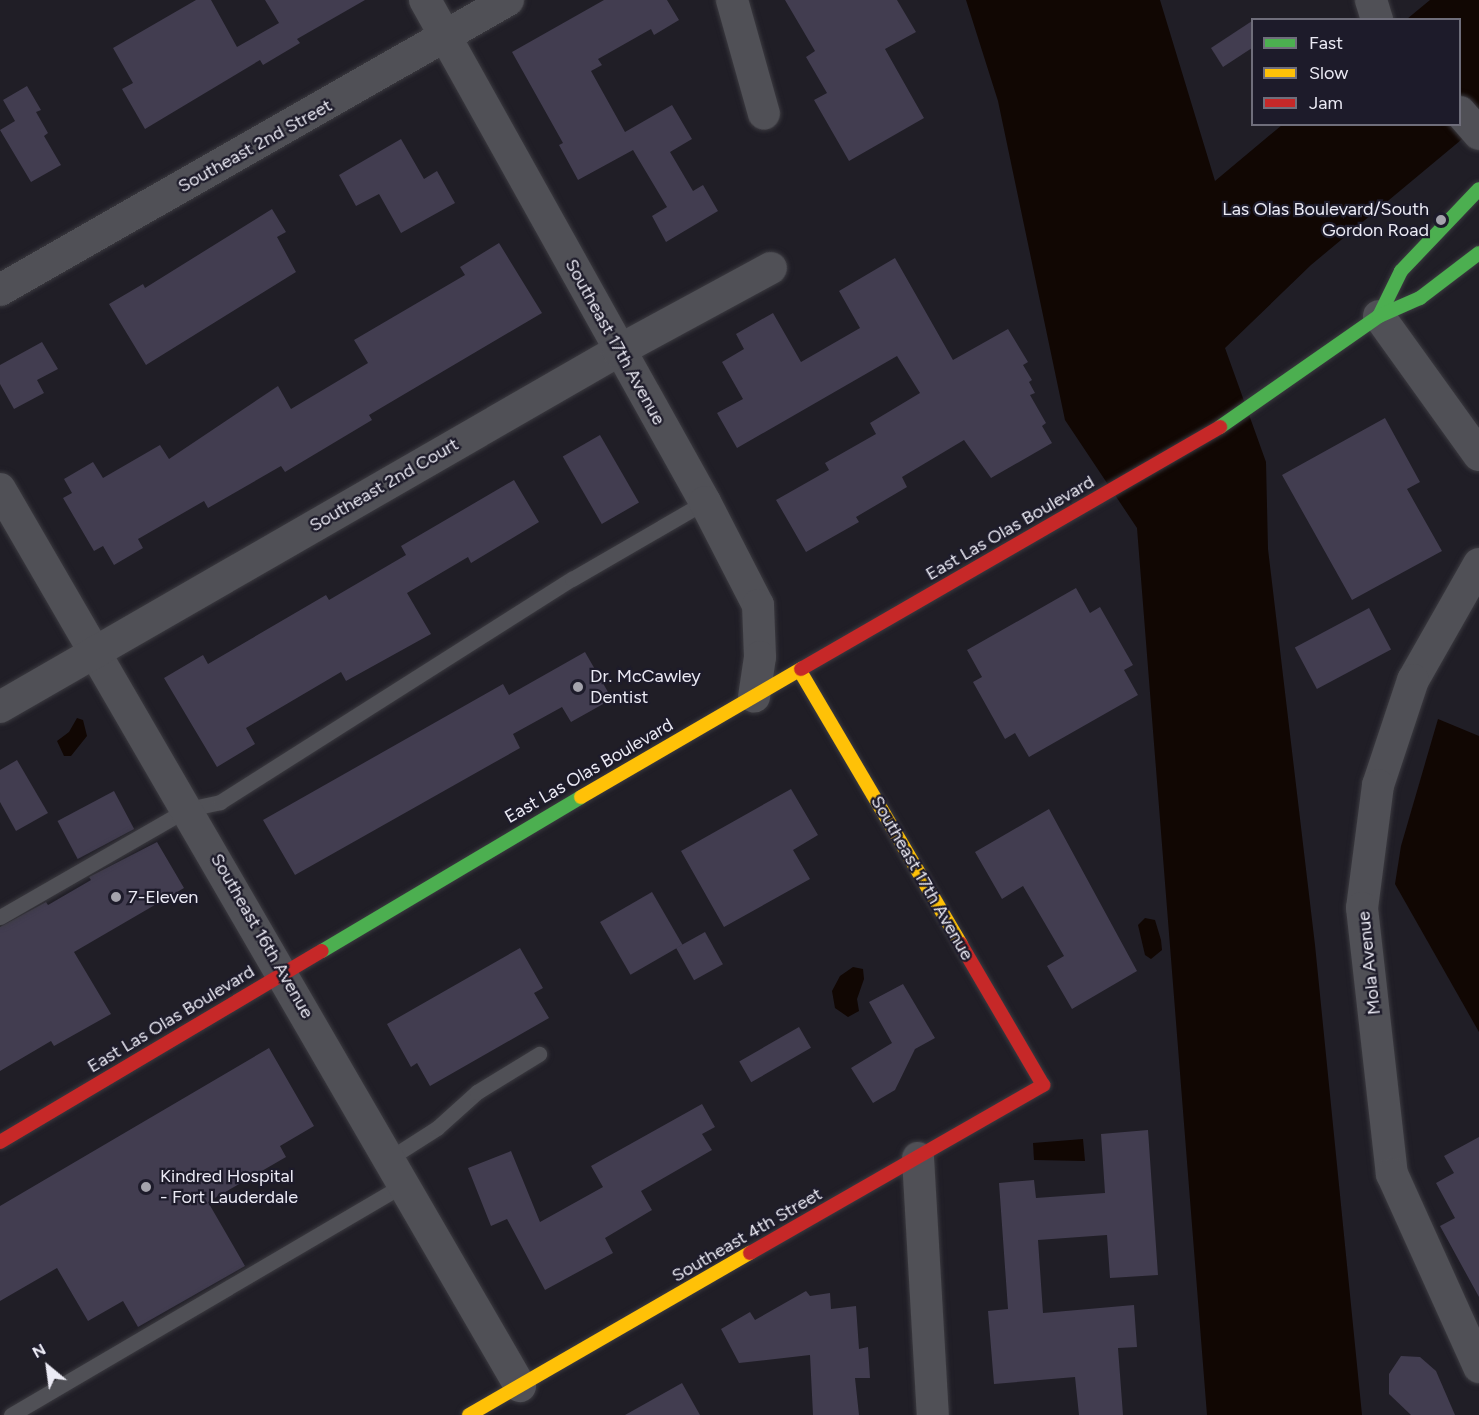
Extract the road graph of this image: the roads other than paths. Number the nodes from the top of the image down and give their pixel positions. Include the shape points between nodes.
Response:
1 (425, 0) edge
2 (507, 0) edge
3 (732, 0) edge
4 (1371, 0) edge
5 (1376, 18) edge
6 (447, 37) junction
7 (764, 114) dead end
8 (1479, 189) edge
9 (1479, 253) edge
10 (771, 268) dead end
11 (0, 290) edge
12 (1379, 316) junction
13 (618, 351) junction
14 (1479, 455) edge
15 (2, 496) edge
16 (705, 502) junction
17 (1479, 564) edge
18 (94, 652) junction
19 (800, 671) junction
20 (754, 697) junction
21 (0, 707) edge
22 (188, 808) junction
23 (0, 917) edge
24 (283, 973) junction
25 (539, 1054) dead end
26 (1043, 1085) joint
27 (0, 1142) edge
28 (918, 1158) junction
29 (398, 1171) junction
30 (1479, 1367) edge
31 (520, 1386) junction
32 (11, 1415) edge
33 (468, 1415) edge
34 (933, 1415) edge

1 - 6 street, Southeast 17th Avenue
2 - 6 street, Southeast 2nd Street
3 - 7 street
4 - 5 street
6 - 11 street, Southeast 2nd Street
6 - 13 street, Southeast 17th Avenue
8 - 12 main road, East Las Olas Boulevard via 1401,271
9 - 12 main road, East Las Olas Boulevard via 1420,298
10 - 13 street, Southeast 2nd Court
12 - 14 street
12 - 19 main road, East Las Olas Boulevard via 1230,421
13 - 16 street, Southeast 17th Avenue
13 - 18 street, Southeast 2nd Court
15 - 18 street, Southeast 16th Avenue
16 - 20 street, Southeast 17th Avenue via 758,605 760,657
16 - 22 lane via 572,579 220,802
17 - 30 street, Mola Avenue via 1413,680 1377,785 1362,908 1392,1174
18 - 21 street, Southeast 2nd Court
18 - 22 street, Southeast 16th Avenue
19 - 20 main road, East Las Olas Boulevard
19 - 26 main road, Southeast 17th Avenue
20 - 24 main road, East Las Olas Boulevard
22 - 23 lane
22 - 24 street, Southeast 16th Avenue
24 - 27 main road, East Las Olas Boulevard
24 - 29 street, Southeast 16th Avenue
25 - 29 lane via 477,1092
26 - 28 main road, Southeast 4th Street
28 - 31 main road, Southeast 4th Street
28 - 34 street
29 - 31 street, Southeast 16th Avenue
29 - 32 lane
31 - 33 main road, Southeast 4th Street

